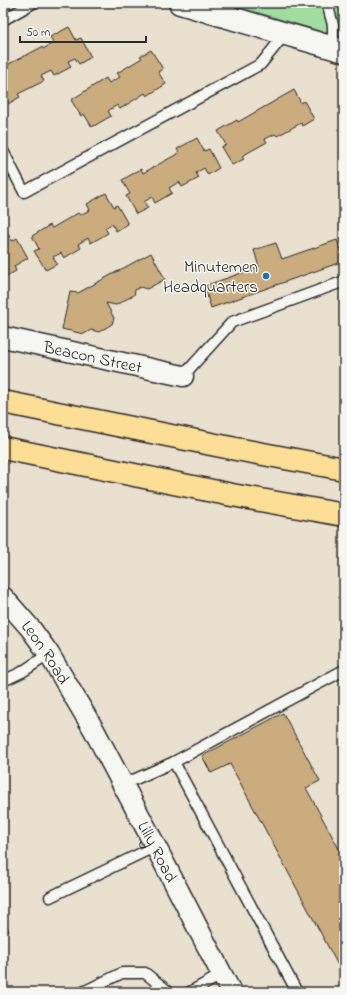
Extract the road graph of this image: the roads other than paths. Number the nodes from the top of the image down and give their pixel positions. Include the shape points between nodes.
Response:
1 (33, 3) edge
2 (180, 3) edge
3 (327, 3) edge
4 (3, 20) edge
5 (286, 34) junction
6 (339, 50) edge
7 (3, 151) edge
8 (342, 282) dead end
9 (3, 337) edge
10 (183, 376) joint
11 (3, 402) edge
12 (3, 448) edge
13 (236, 449) junction
14 (344, 453) edge
15 (344, 468) edge
16 (344, 515) edge
17 (3, 597) edge
18 (49, 654) junction
19 (344, 670) edge
20 (3, 681) edge
21 (83, 712) joint
22 (174, 762) junction
23 (122, 785) junction
24 (156, 846) junction
25 (50, 897) dead end
26 (222, 975) junction
27 (83, 992) edge
28 (169, 992) edge
29 (190, 992) edge
30 (231, 992) edge
31 (297, 992) edge

1 - 4 lane
2 - 5 street
3 - 6 lane
5 - 6 street
5 - 7 lane via 261,64 24,192
8 - 10 lane via 232,322
9 - 10 street, Beacon Street
11 - 13 highway
12 - 16 highway
13 - 14 highway
13 - 15 highway
17 - 18 street, Leon Road
18 - 20 lane
18 - 21 street, Leon Road
19 - 22 lane
21 - 23 street, Lilly Road
22 - 23 lane
22 - 31 lane
23 - 24 street, Lilly Road
24 - 25 lane
24 - 26 street, Lilly Road
26 - 29 lane
26 - 30 street, Lilly Road
27 - 28 lane via 122,973 145,973

